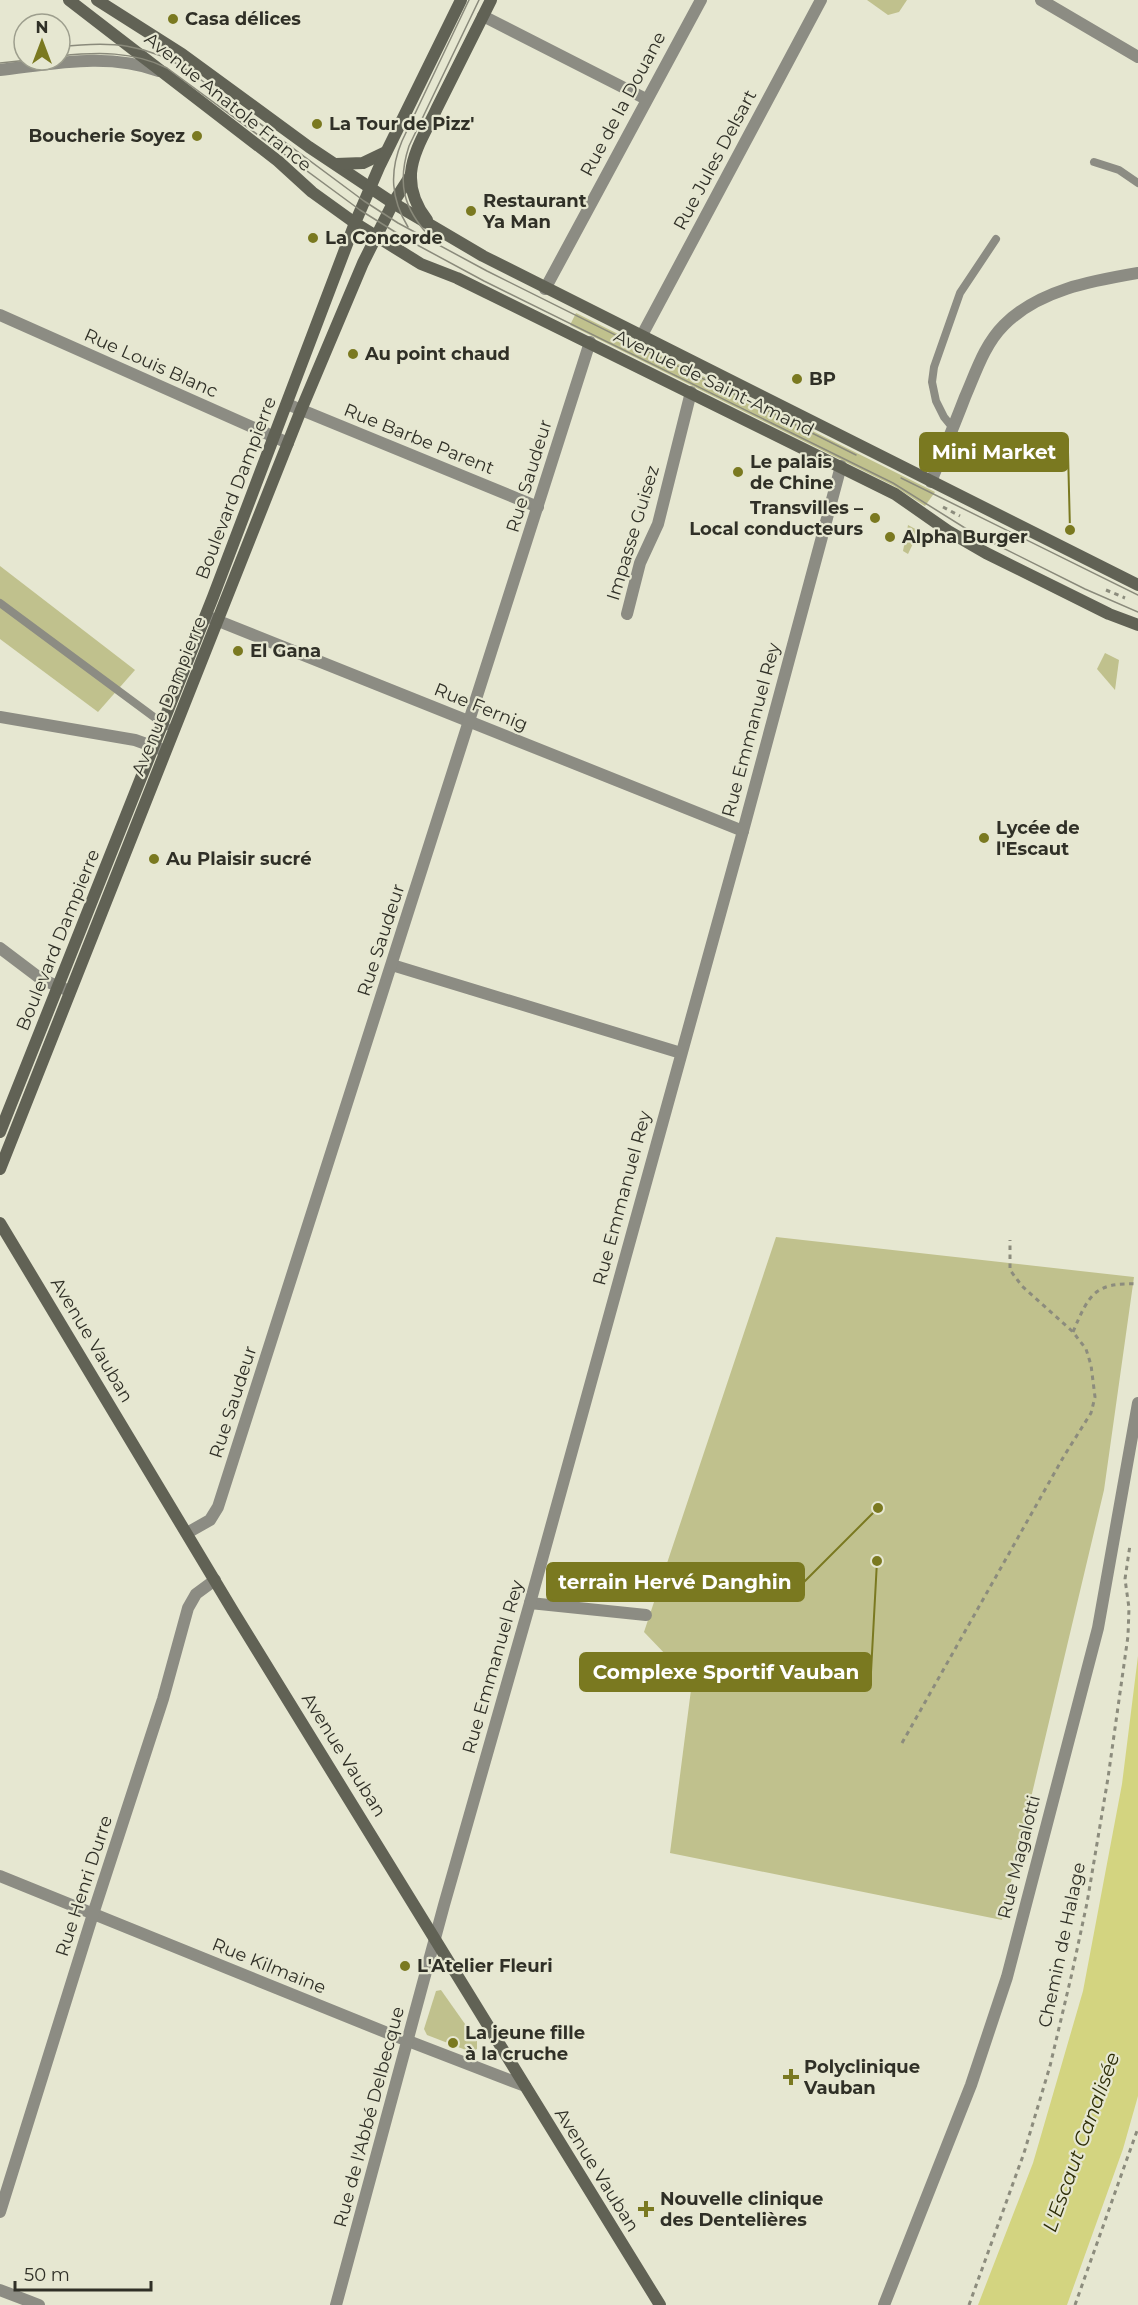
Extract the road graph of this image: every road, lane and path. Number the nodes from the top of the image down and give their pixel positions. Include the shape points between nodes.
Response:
1 (69, 0) edge
2 (97, 0) edge
3 (461, 0) edge
4 (491, 0) edge
5 (701, 0) edge
6 (820, 0) edge
7 (1041, 0) edge
8 (483, 16) junction
9 (1138, 57) edge
10 (0, 70) edge
11 (160, 71) junction
12 (646, 99) junction
13 (386, 152) junction
14 (1094, 162) dead end
15 (336, 164) junction
16 (411, 175) junction
17 (1138, 183) edge
18 (370, 187) junction
19 (381, 195) joint
20 (393, 203) junction
21 (355, 223) junction
22 (434, 227) junction
23 (371, 234) junction
24 (996, 239) dead end
25 (1138, 273) edge
26 (545, 289) junction
27 (0, 315) edge
28 (641, 337) junction
29 (590, 342) junction
30 (691, 392) junction
31 (287, 404) junction
32 (301, 410) junction
33 (953, 428) junction
34 (274, 437) junction
35 (288, 443) junction
36 (841, 466) junction
37 (931, 482) junction
38 (939, 505) dead end
39 (538, 507) junction
40 (960, 516) dead end
41 (1135, 583) edge
42 (1106, 590) dead end
43 (1125, 598) junction
44 (0, 603) edge
45 (627, 614) dead end
46 (206, 616) junction
47 (1117, 617) junction
48 (218, 621) junction
49 (1138, 625) edge
50 (0, 717) edge
51 (470, 722) junction
52 (163, 724) junction
53 (174, 733) junction
54 (154, 747) junction
55 (167, 751) junction
56 (743, 831) junction
57 (0, 948) edge
58 (392, 965) junction
59 (58, 987) junction
60 (71, 992) junction
61 (681, 1053) junction
62 (0, 1132) edge
63 (0, 1169) edge
64 (0, 1223) edge
65 (1010, 1240) dead end
66 (1138, 1284) edge
67 (1073, 1332) junction
68 (1138, 1403) edge
69 (187, 1533) junction
70 (1125, 1579) dead end
71 (214, 1580) junction
72 (530, 1603) junction
73 (646, 1615) dead end
74 (902, 1743) dead end
75 (0, 1876) edge
76 (93, 1914) junction
77 (435, 1939) junction
78 (408, 2041) junction
79 (525, 2086) junction
80 (1138, 2128) edge
81 (0, 2212) edge
82 (0, 2290) edge
83 (39, 2305) edge
84 (336, 2305) edge
85 (660, 2305) edge
86 (884, 2305) edge
87 (969, 2305) edge
88 (1075, 2305) edge

1 - 11 main road, Avenue Anatole France
2 - 15 main road, Avenue Anatole France via 182,54
3 - 13 main road, Boulevard Dampierre
4 - 8 main road
5 - 12 street, Rue de la Douane
6 - 28 street, Rue Jules Delsart
7 - 9 street
8 - 12 street
8 - 16 main road via 422,140
10 - 11 street via 105,60
11 - 21 main road, Avenue Anatole France
12 - 26 street, Rue de la Douane
13 - 15 main road via 363,163
13 - 18 main road, Boulevard Dampierre
14 - 17 lane via 1119,170
15 - 18 main road, Avenue Anatole France
16 - 20 main road, Avenue Dampierre
16 - 22 main road via 416,201
18 - 19 main road, Avenue Anatole France
18 - 21 main road, Boulevard Dampierre
19 - 20 main road, Avenue de Saint-Amand
20 - 22 main road, Avenue de Saint-Amand
20 - 23 main road, Avenue Dampierre
21 - 23 main road, Avenue Anatole France
21 - 31 main road, Boulevard Dampierre
22 - 26 main road, Avenue de Saint-Amand
23 - 29 main road, Avenue de Saint-Amand via 421,264
23 - 32 main road, Avenue Dampierre
24 - 33 lane via 960,293 934,367 936,401
25 - 33 street via 1050,294 1010,320 986,348
26 - 28 main road, Avenue de Saint-Amand
27 - 34 street, Rue Louis Blanc
28 - 37 main road, Avenue de Saint-Amand
29 - 30 main road, Avenue de Saint-Amand
29 - 39 street, Rue Saudeur
30 - 36 main road, Avenue de Saint-Amand
30 - 45 street, Impasse Guisez via 658,524 640,563
31 - 32 street, Rue Barbe Parent
31 - 34 main road, Boulevard Dampierre
32 - 35 main road, Avenue Dampierre
32 - 39 street, Rue Barbe Parent
33 - 37 street
34 - 35 street, Rue Louis Blanc
34 - 46 main road, Boulevard Dampierre
35 - 48 main road, Avenue Dampierre
36 - 47 main road, Avenue de Saint-Amand via 904,499 986,553
36 - 56 street, Rue Emmanuel Rey
37 - 41 main road, Avenue de Saint-Amand
38 - 40 path
39 - 51 street, Rue Saudeur
41 - 43 path
42 - 43 path
43 - 47 path
44 - 52 lane
46 - 48 street, Rue Fernig
46 - 52 main road, Boulevard Dampierre
47 - 49 main road, Avenue de Saint-Amand
48 - 51 street, Rue Fernig
48 - 53 main road, Avenue Dampierre
50 - 54 street via 135,740
51 - 56 street, Rue Fernig
51 - 58 street, Rue Saudeur
52 - 53 lane
52 - 54 main road, Boulevard Dampierre
53 - 55 main road, Avenue Dampierre
54 - 55 street
54 - 59 main road, Boulevard Dampierre
55 - 60 main road, Avenue Dampierre
56 - 61 street, Rue Emmanuel Rey
57 - 59 street
58 - 61 street
58 - 69 street, Rue Saudeur via 218,1507 210,1520
59 - 60 street
59 - 62 main road, Boulevard Dampierre
60 - 63 main road, Avenue Dampierre
61 - 72 street, Rue Emmanuel Rey
64 - 69 main road, Avenue Vauban
65 - 67 path via 1010,1270
66 - 67 path via 1115,1283 1097,1291 1085,1304
67 - 74 path via 1086,1349 1091,1365 1095,1397 1091,1413
68 - 86 street, Rue Magalotti via 1098,1628 1007,1977 971,2085
69 - 71 main road, Avenue Vauban
70 - 87 path, Chemin de Halage via 1128,1636 1102,1816 1072,1973 1024,2153
71 - 76 street, Rue Henri Durre via 196,1594 188,1608 163,1699
71 - 77 main road, Avenue Vauban
72 - 73 street
72 - 77 street, Rue Emmanuel Rey
75 - 76 street, Rue Kilmaine
76 - 78 street, Rue Kilmaine
76 - 81 street, Rue Henri Durre
77 - 78 street, Rue de l'Abbé Delbecque
77 - 79 main road, Avenue Vauban
78 - 79 street, Rue Kilmaine
78 - 84 street, Rue de l'Abbé Delbecque
79 - 85 main road, Avenue Vauban
80 - 88 path
82 - 83 street

